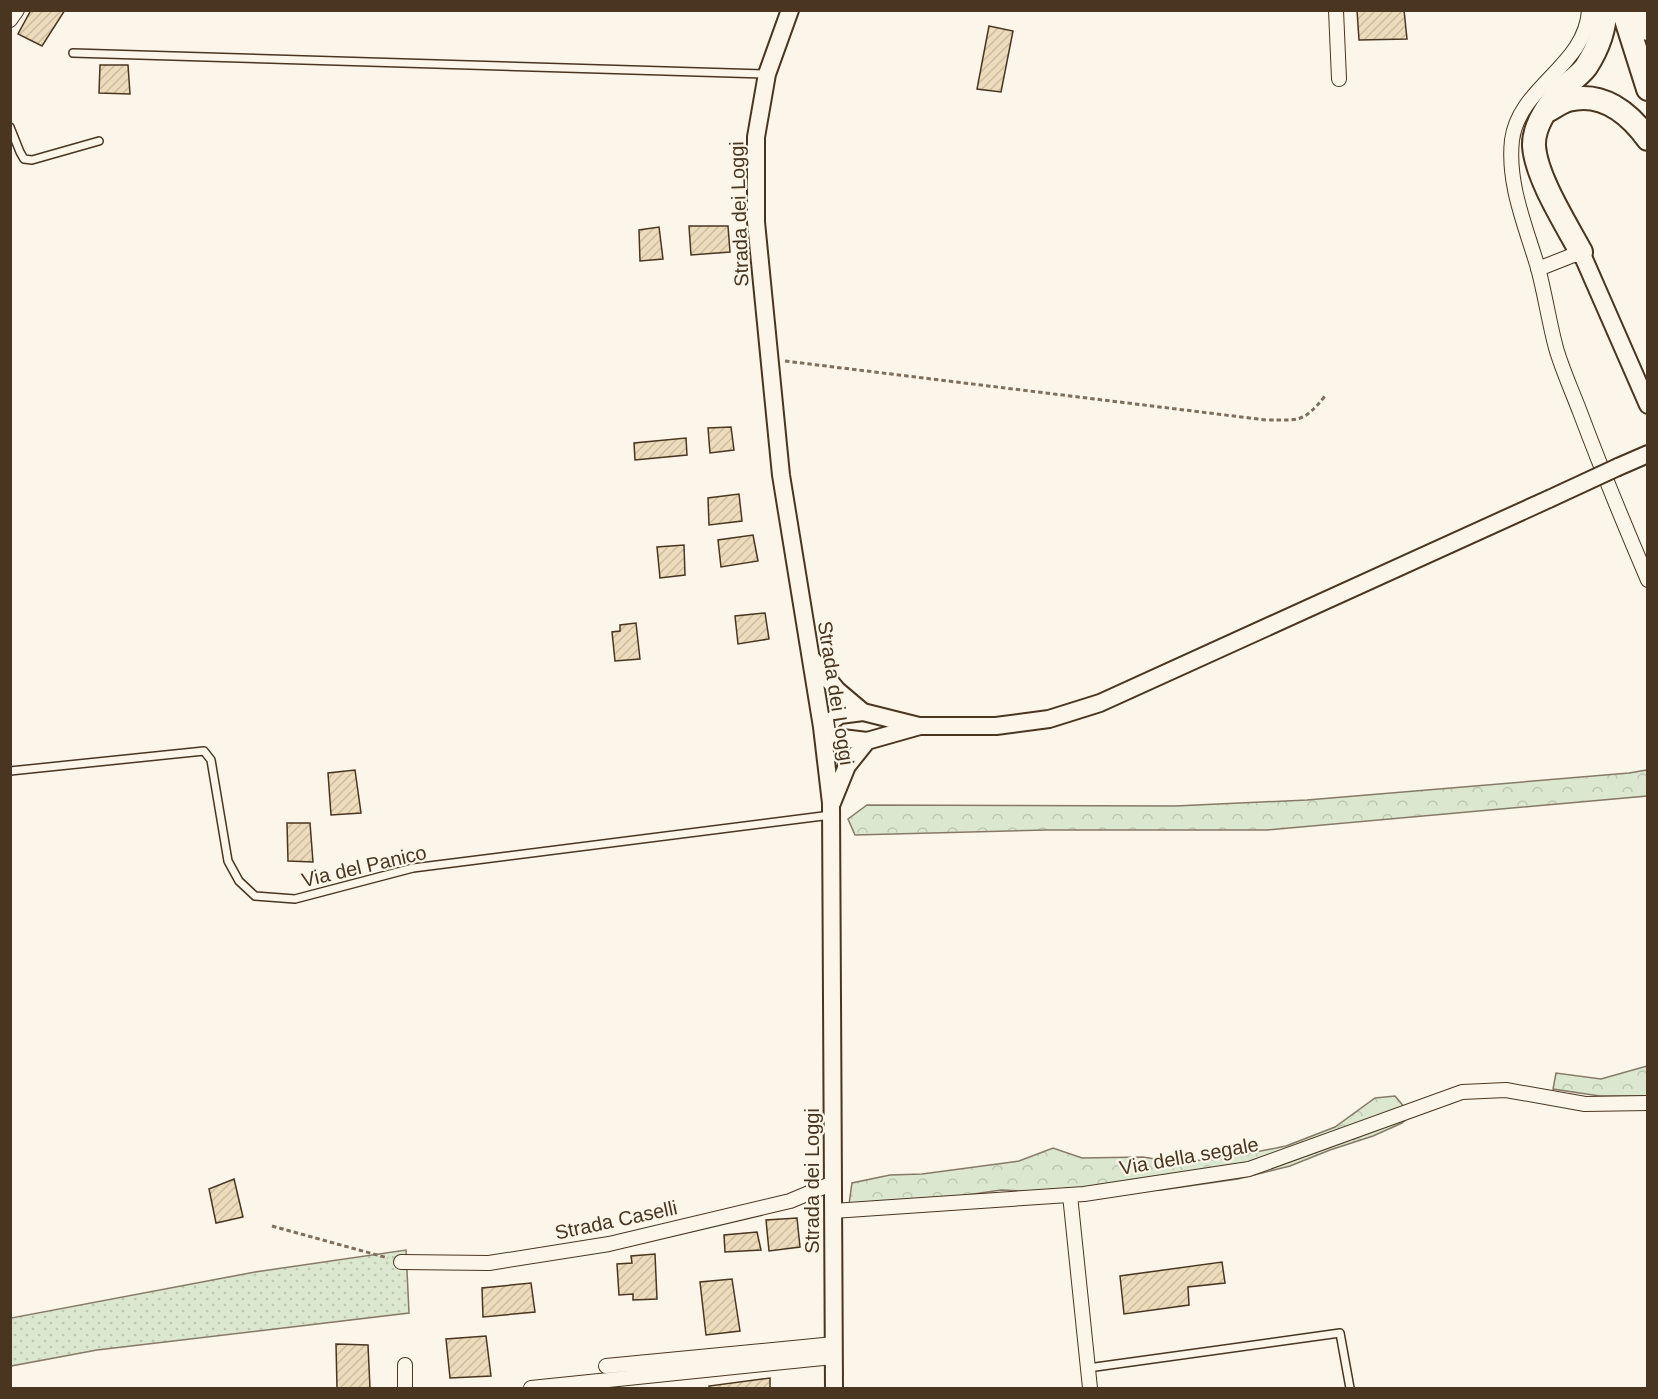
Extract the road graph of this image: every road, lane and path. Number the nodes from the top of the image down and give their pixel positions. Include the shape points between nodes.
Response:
1 (17, 10) edge
2 (790, 10) edge
3 (1336, 10) edge
4 (1589, 10) edge
5 (1605, 10) edge
6 (1623, 10) edge
7 (1642, 10) edge
8 (10, 20) edge
9 (1647, 29) edge
10 (73, 53) dead end
11 (768, 74) junction
12 (1339, 79) dead end
13 (1647, 89) edge
14 (1545, 112) junction
15 (10, 127) edge
16 (1647, 139) edge
17 (99, 141) dead end
18 (1581, 252) junction
19 (1538, 270) junction
20 (770, 363) junction
21 (1325, 396) dead end
22 (1647, 405) edge
23 (1647, 454) edge
24 (1647, 580) edge
25 (810, 658) junction
26 (863, 712) junction
27 (920, 726) junction
28 (822, 727) junction
29 (867, 741) junction
30 (10, 771) edge
31 (831, 809) junction
32 (1647, 1103) edge
33 (833, 1183) junction
34 (1070, 1195) junction
35 (833, 1211) junction
36 (272, 1226) dead end
37 (401, 1262) joint
38 (833, 1351) junction
39 (405, 1365) dead end
40 (606, 1366) dead end
41 (1088, 1368) junction
42 (405, 1389) edge
43 (531, 1389) edge
44 (834, 1389) edge
45 (1090, 1389) edge
46 (1350, 1389) edge

1 - 8 street
2 - 11 street, Strada dei Loggi
3 - 12 street
4 - 19 street via 1582,38 1570,58 1532,97 1519,117 1513,138 1511,160 1518,203
5 - 14 highway via 1598,45 1585,68 1560,91
6 - 13 highway
7 - 9 highway
10 - 11 lane
11 - 20 street, Strada dei Loggi via 756,136 756,222
14 - 16 highway via 1567,100 1592,98 1617,107
14 - 18 highway via 1536,129 1534,147 1542,178
15 - 17 lane via 24,159
18 - 19 street
18 - 22 street
19 - 24 street via 1556,349
20 - 21 path via 790,360 1266,420 1299,420 1310,414
20 - 25 street, Strada dei Loggi via 781,481
23 - 27 street, bridge via 1100,703 1049,719 996,726
25 - 26 street via 837,690
25 - 28 street, Strada dei Loggi
26 - 27 street
26 - 28 street via 840,715
27 - 29 street
28 - 29 street via 842,738
28 - 31 street, Strada dei Loggi
29 - 31 street via 847,765
30 - 31 lane, Via del Panico via 204,751 211,760 228,861 239,881 255,896 295,899 413,868
31 - 33 street, Strada dei Loggi
32 - 34 street, Via della segale via 1585,1104 1506,1090 1462,1092 1249,1169
33 - 35 street, Strada dei Loggi
33 - 37 street, Strada Caselli via 790,1201 609,1244 489,1263
34 - 35 street, Via della segale
34 - 41 street
35 - 38 street, Strada dei Loggi
36 - 37 path
38 - 40 street
38 - 43 street
38 - 44 street, Strada dei Loggi
39 - 42 street
41 - 45 street
41 - 46 lane via 1340,1333

